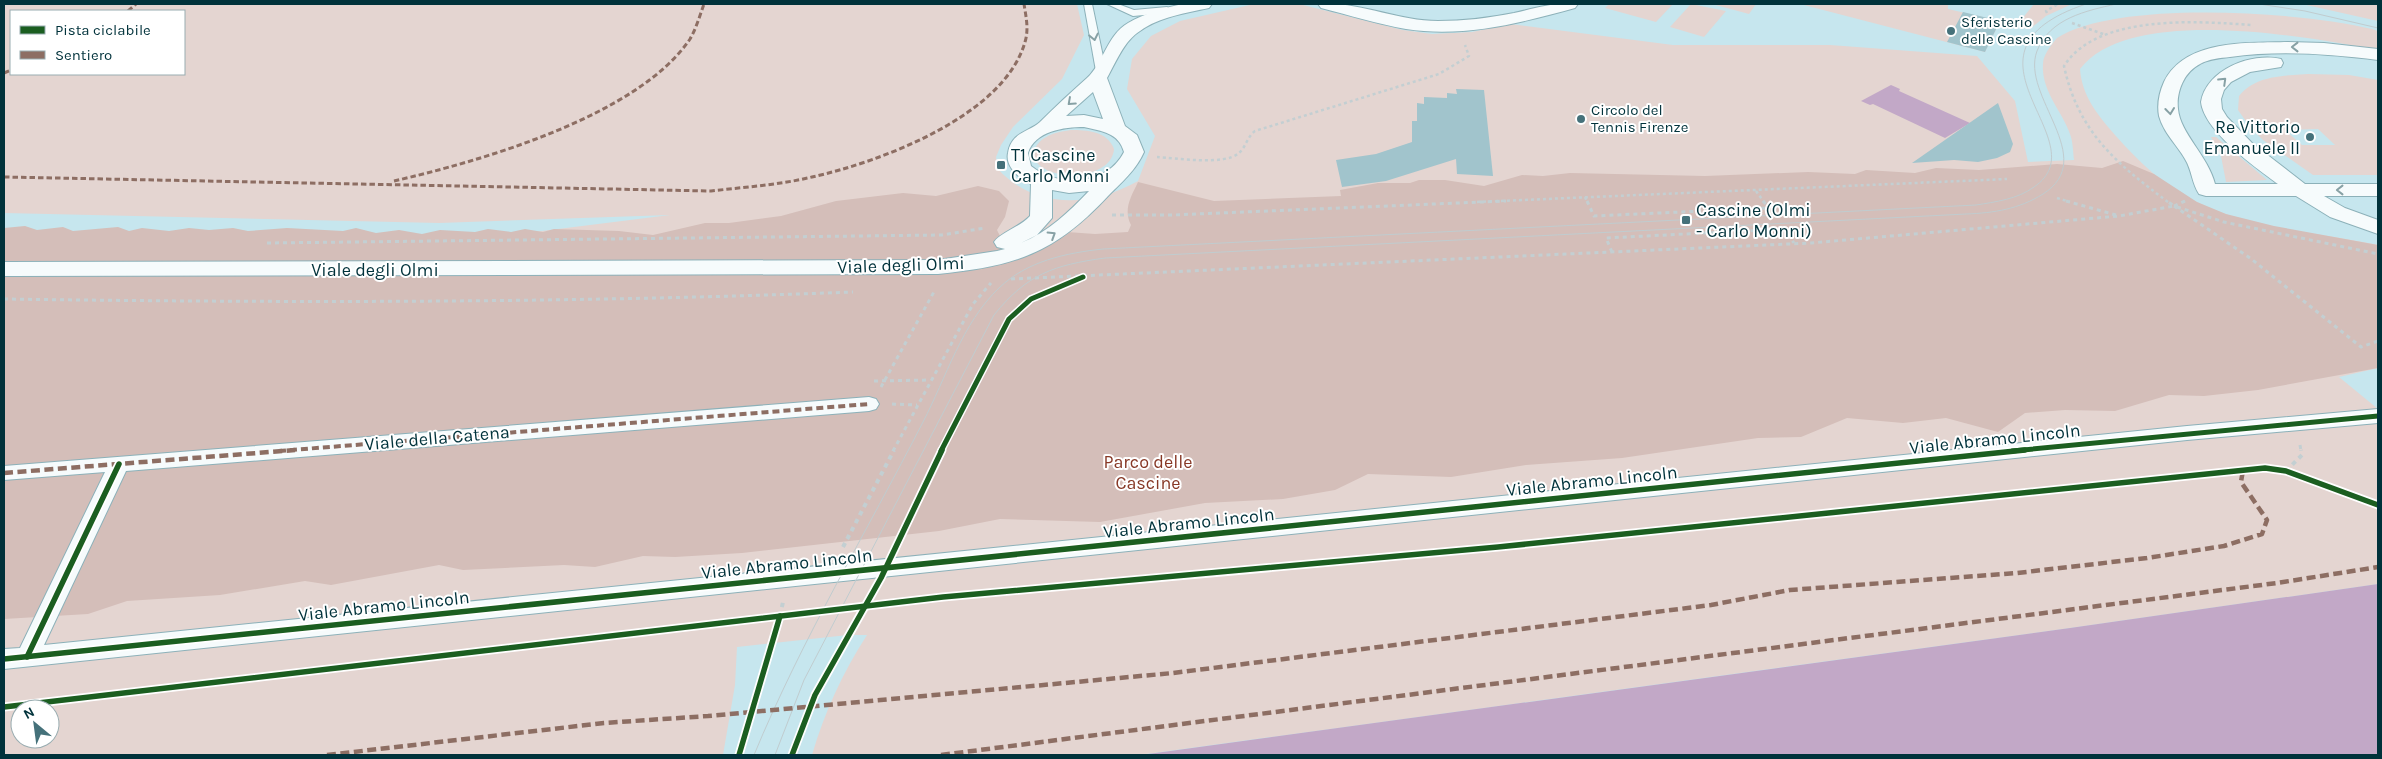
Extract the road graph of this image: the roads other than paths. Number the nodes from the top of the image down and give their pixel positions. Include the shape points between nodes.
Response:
1 (1088, 4) edge
2 (1111, 4) edge
3 (1203, 4) edge
4 (1327, 4) edge
5 (1565, 5) edge
6 (1182, 8) junction
7 (2378, 55) edge
8 (2378, 69) edge
9 (1099, 74) junction
10 (1046, 127) junction
11 (1116, 129) junction
12 (1116, 176) junction
13 (1042, 182) junction
14 (2301, 190) junction
15 (2378, 190) edge
16 (2378, 227) edge
17 (747, 268) junction
18 (4, 270) edge
19 (869, 404) road end
20 (2378, 416) edge
21 (119, 464) junction
22 (4, 473) edge
23 (27, 657) junction
24 (4, 659) edge

1 -> 9 lane
2 - 6 lane via 1142,13
3 - 6 street
4 - 5 street via 1424,26 1481,22
6 - 9 street via 1149,18 1133,27 1114,48
7 -> 14 street via 2294,47 2215,54 2193,60 2171,86 2169,116 2196,159 2206,190
14 -> 8 street via 2219,121 2211,102 2216,87 2235,71 2260,64 2321,60
9 -> 10 street
9 - 11 street
10 - 11 street via 1084,121
10 - 13 street via 1025,139 1016,153 1019,166
11 - 12 street via 1130,140 1134,148 1131,163
12 - 13 street via 1088,186 1057,186
17 -> 12 street, Viale degli Olmi via 938,268 992,260 1023,250 1055,234 1086,208
13 - 17 street, Viale degli Olmi via 1041,218 1029,230 1001,243 978,248
15 -> 14 street
14 - 16 street via 2339,213
17 - 18 street, Viale degli Olmi
19 - 21 street, Viale della Catena
20 - 23 street, Viale Abramo Lincoln
21 - 22 street, Viale della Catena
21 - 23 street
23 - 24 street, Viale Abramo Lincoln

